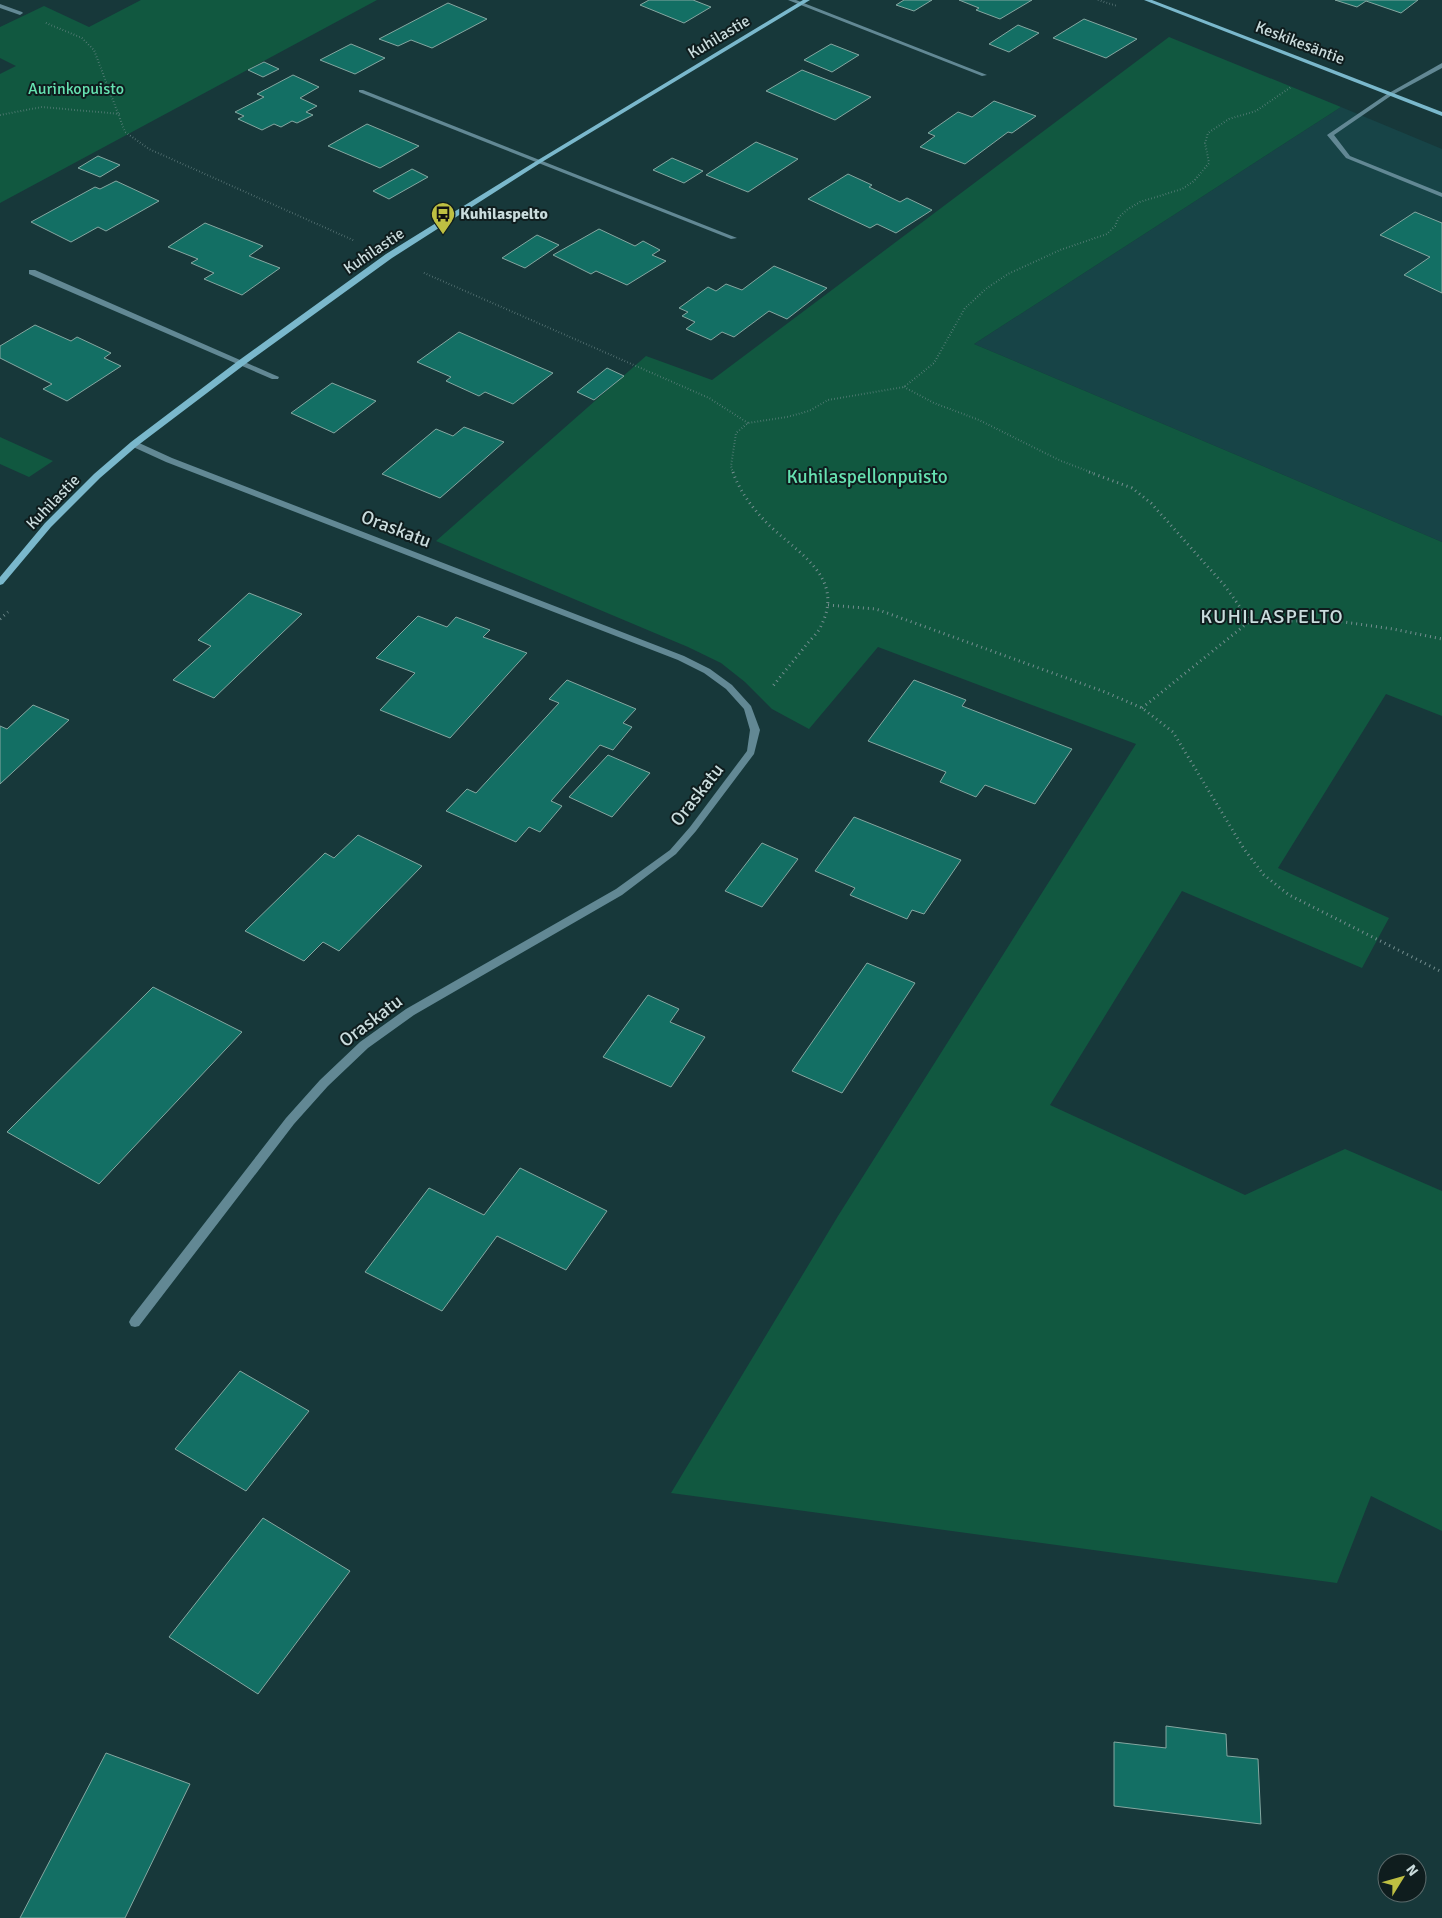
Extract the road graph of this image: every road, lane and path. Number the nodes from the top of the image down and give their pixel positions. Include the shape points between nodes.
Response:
1 (791, 0) edge
2 (1148, 0) edge
3 (804, 2) edge
4 (0, 6) edge
5 (20, 14) dead end
6 (1442, 65) edge
7 (984, 75) dead end
8 (1296, 84) dead end
9 (361, 91) dead end
10 (1392, 93) junction
11 (120, 114) dead end
12 (1442, 114) edge
13 (0, 115) edge
14 (540, 162) junction
15 (1442, 195) edge
16 (734, 238) dead end
17 (429, 266) dead end
18 (32, 272) dead end
19 (421, 272) dead end
20 (241, 363) junction
21 (275, 377) dead end
22 (904, 387) junction
23 (134, 444) junction
24 (0, 582) edge
25 (828, 605) junction
26 (8, 612) dead end
27 (0, 618) edge
28 (1250, 620) junction
29 (1442, 639) edge
30 (748, 708) junction
31 (1142, 708) junction
32 (1442, 972) edge
33 (135, 1322) dead end

1 - 3 street
2 - 10 street, Keskikesäntie
3 - 7 street
3 - 14 street, Kuhilastie
4 - 5 street
6 - 10 street
8 - 22 path via 1256,111 1229,119 1208,133 1205,143 1209,163 1194,181 1182,189 1140,202 1119,217 1107,234 1060,250 1008,274 987,288 965,308 934,363
9 - 14 street
10 - 12 street, Keskikesäntie
10 - 15 street via 1330,136 1348,157
11 - 13 path via 42,107
14 - 16 street
14 - 20 street, Kuhilastie via 389,256
17 - 19 path
18 - 20 street
20 - 21 street
20 - 23 street, Kuhilastie
22 - 25 path via 828,400 809,411 748,422 736,433 731,466 737,483 765,521 818,571 828,588
22 - 28 path via 1061,461 1132,488 1151,503 1225,586
23 - 24 street, Kuhilastie via 48,525
23 - 30 street, Oraskatu via 681,658 722,682
25 - 30 path via 821,626 779,681
25 - 31 path via 876,609
26 - 27 path
28 - 29 path via 1337,621
28 - 31 path
30 - 33 street, Oraskatu via 755,730 751,752 673,852 620,892 426,1002 364,1045 290,1121
31 - 32 path via 1173,732 1244,849 1264,875 1289,895

